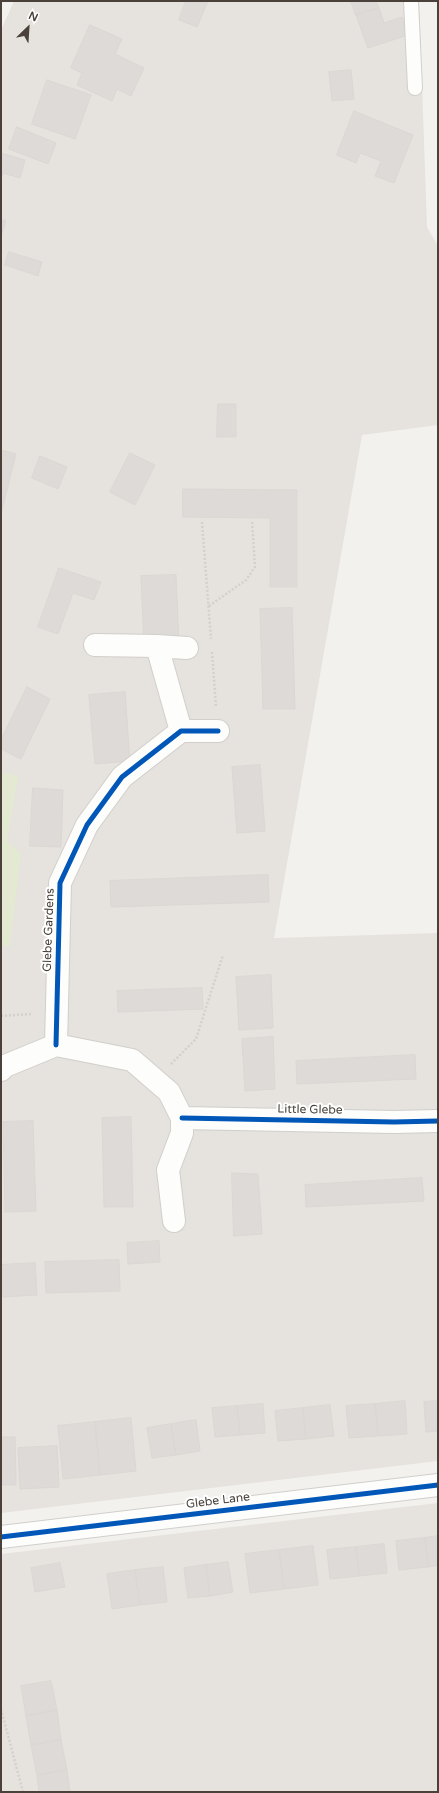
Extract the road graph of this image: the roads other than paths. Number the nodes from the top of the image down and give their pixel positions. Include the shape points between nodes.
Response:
1 (411, 1) edge
2 (414, 88) dead end
3 (95, 645) dead end
4 (157, 646) junction
5 (187, 648) dead end
6 (218, 731) road end
7 (181, 732) junction
8 (56, 1045) junction
9 (1, 1070) edge
10 (182, 1118) junction
11 (438, 1121) edge
12 (174, 1221) dead end
13 (438, 1485) edge
14 (1, 1537) edge

1 - 2 lane
3 - 4 street
4 - 5 street
4 - 7 street
6 - 7 street
7 - 8 street, Glebe Gardens via 122,777 87,825 60,883
8 - 9 street
8 - 10 street via 132,1060 169,1092
10 - 11 street, Little Glebe
10 - 12 street via 182,1133 168,1170
13 - 14 street, Glebe Lane

